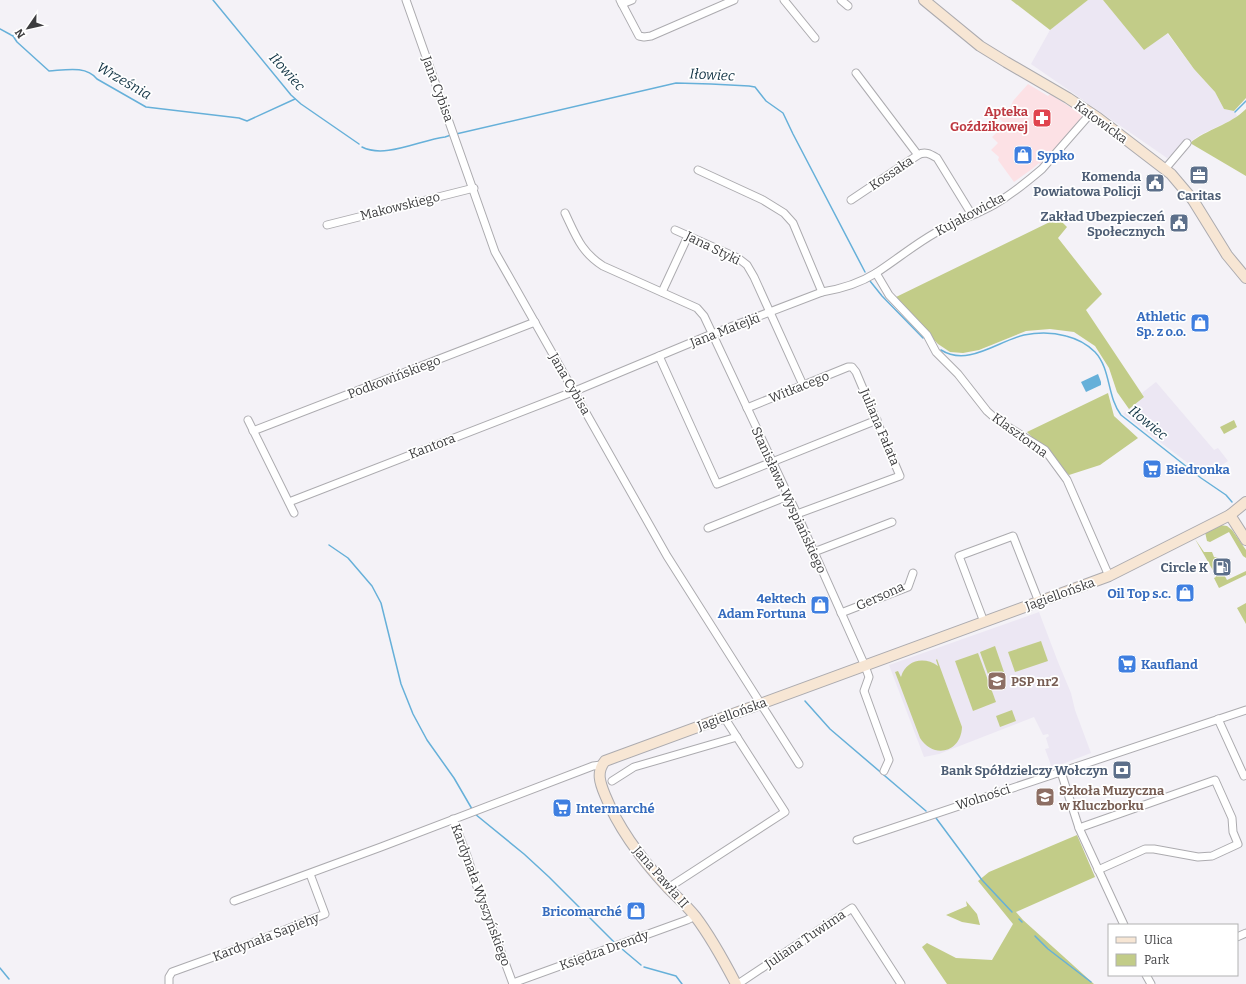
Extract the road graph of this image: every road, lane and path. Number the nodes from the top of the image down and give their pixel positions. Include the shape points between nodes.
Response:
1 (406, 0) edge
2 (632, 0) edge
3 (734, 0) edge
4 (784, 0) edge
5 (842, 0) edge
6 (924, 0) edge
7 (621, 2) edge
8 (848, 6) dead end
9 (815, 38) dead end
10 (856, 73) dead end
11 (1091, 113) junction
12 (1187, 143) dead end
13 (918, 155) junction
14 (1164, 169) junction
15 (698, 170) dead end
16 (474, 188) junction
17 (851, 200) dead end
18 (566, 213) dead end
19 (972, 215) junction
20 (327, 225) dead end
21 (676, 230) dead end
22 (688, 236) junction
23 (876, 273) junction
24 (1246, 278) edge
25 (662, 292) junction
26 (822, 292) junction
27 (769, 313) junction
28 (536, 322) junction
29 (712, 334) junction
30 (659, 356) junction
31 (852, 367) joint
32 (803, 385) junction
33 (575, 391) junction
34 (746, 408) junction
35 (248, 420) dead end
36 (877, 420) junction
37 (253, 431) junction
38 (772, 462) junction
39 (788, 496) junction
40 (289, 502) junction
41 (1246, 502) edge
42 (294, 513) dead end
43 (797, 514) junction
44 (1230, 516) junction
45 (892, 522) dead end
46 (708, 528) dead end
47 (1246, 540) edge
48 (814, 552) junction
49 (913, 573) dead end
50 (1109, 576) junction
51 (1039, 602) junction
52 (841, 613) junction
53 (984, 622) junction
54 (865, 666) junction
55 (760, 704) junction
56 (1246, 710) edge
57 (724, 717) junction
58 (1218, 719) junction
59 (737, 737) junction
60 (799, 764) dead end
61 (601, 766) junction
62 (884, 771) dead end
63 (1061, 772) junction
64 (1246, 775) edge
65 (612, 781) dead end
66 (453, 819) junction
67 (1080, 828) junction
68 (857, 840) dead end
69 (1098, 870) junction
70 (310, 874) junction
71 (668, 888) junction
72 (234, 901) dead end
73 (695, 916) junction
74 (1124, 924) edge
75 (169, 981) edge
76 (513, 984) edge
77 (737, 984) edge
78 (901, 984) edge

1 - 16 street, Jana Cybisa
2 - 7 street
3 - 7 street via 644,37 639,36
4 - 9 street
5 - 8 street
6 - 11 street, Katowicka via 980,46
10 - 13 street
11 - 14 street, Katowicka
11 - 19 street, Kujakowicka via 1042,169 996,204
12 - 14 street
13 - 17 street, Kossaka
13 - 19 street, Kossaka via 930,154 937,158
14 - 24 street, Katowicka via 1186,190 1227,255
15 - 26 street via 763,200 784,213 793,223
16 - 20 street, Makowskiego
16 - 28 street, Jana Cybisa via 495,252
18 - 25 street, Stanisława Wyspiańskiego via 579,242 592,258 603,266
19 - 23 street, Kujakowicka via 936,232
21 - 22 street, Jana Styki
22 - 25 street
22 - 27 street, Jana Styki via 738,258 747,265
23 - 26 street, Jana Matejki via 840,289
23 - 50 street, Klasztorna via 889,295 927,335 936,352 958,374 987,411 1045,450 1067,480
25 - 29 street, Stanisława Wyspiańskiego via 697,308 704,316
26 - 27 street, Jana Matejki
27 - 29 street, Jana Matejki
27 - 32 street, Jana Styki
28 - 33 street, Jana Cybisa
28 - 37 street, Podkowińskiego
29 - 30 street, Jana Matejki
29 - 34 street, Stanisława Wyspiańskiego
30 - 33 street, Jana Matejki
30 - 38 street via 717,484
31 - 32 street, Witkacego
31 - 36 street, Juliana Fałata
32 - 34 street, Witkacego
33 - 40 street, Kantora
33 - 55 street, Jana Cybisa via 667,556
34 - 38 street, Stanisława Wyspiańskiego
35 - 37 street
36 - 38 street
36 - 43 street, Juliana Fałata via 900,476
37 - 40 street
38 - 39 street, Stanisława Wyspiańskiego
39 - 43 street, Stanisława Wyspiańskiego
39 - 46 street
40 - 42 street
41 - 44 street, Jagiellońska
43 - 48 street, Stanisława Wyspiańskiego
44 - 47 street
44 - 50 street, Jagiellońska
45 - 48 street
48 - 52 street, Stanisława Wyspiańskiego
49 - 52 street, Gersona via 908,587
50 - 51 street, Jagiellońska
51 - 53 street, Jagiellońska
51 - 53 street via 1013,536 966,553 959,556
52 - 54 street, Stanisława Wyspiańskiego
53 - 54 street, Jagiellońska
54 - 55 street, Jagiellońska
54 - 62 street via 869,677 864,691 890,760
55 - 57 street, Jagiellońska
55 - 60 street, Jana Cybisa
56 - 58 street, Wolności
57 - 59 street
57 - 61 street, Jagiellońska via 605,761
58 - 63 street, Wolności
58 - 64 street via 1244,776
59 - 65 street via 634,767
59 - 71 street via 785,812
61 - 66 street, Kardynała Wyszyńskiego via 593,766
61 - 71 street, Jana Pawła II via 600,782 618,824
63 - 67 street
63 - 68 street, Wolności
66 - 70 street
66 - 76 street, Kardynała Wyszyńskiego
67 - 69 street
67 - 69 street via 1216,780 1232,818 1233,832 1238,844 1212,856 1198,857 1145,849
69 - 74 street
70 - 72 street
70 - 75 street, Kardynała Sapiehy via 325,914 172,972
71 - 73 street, Jana Pawła II
73 - 76 street, Księdza Drendy
73 - 77 street, Jana Pawła II
77 - 78 street, Juliana Tuwima via 852,908

